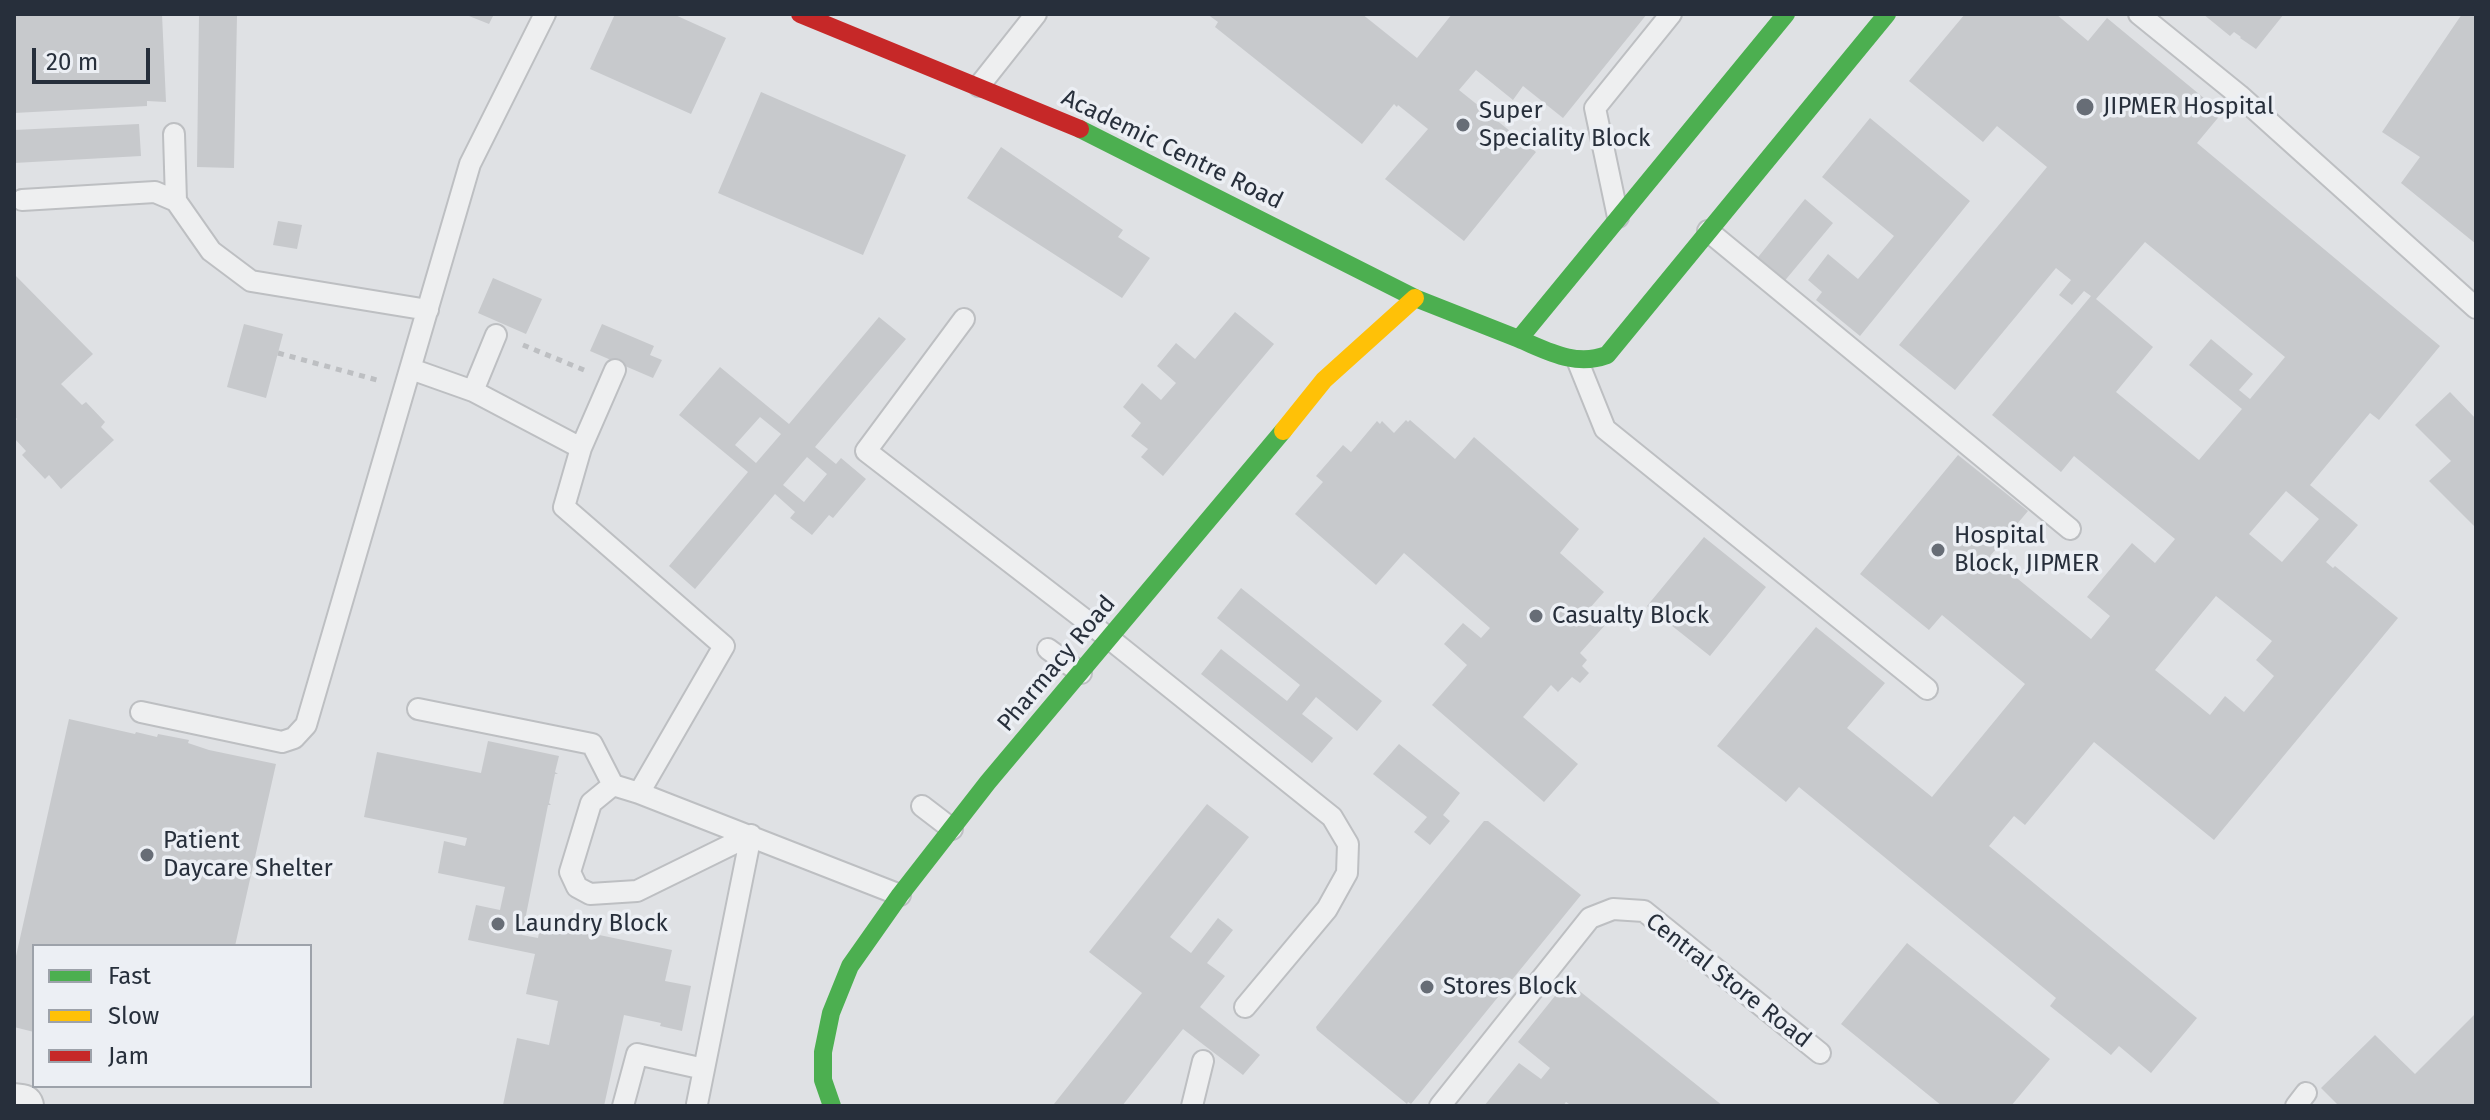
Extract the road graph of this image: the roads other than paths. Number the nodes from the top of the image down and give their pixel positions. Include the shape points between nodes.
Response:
1 (545, 14) edge
2 (800, 14) edge
3 (844, 14) edge
4 (1036, 14) edge
5 (1671, 14) edge
6 (1786, 14) edge
7 (1887, 14) edge
8 (2139, 14) edge
9 (854, 36) junction
10 (979, 86) junction
11 (174, 134) dead end
12 (22, 200) dead end
13 (176, 201) junction
14 (1618, 218) junction
15 (1708, 231) junction
16 (1415, 298) junction
17 (2476, 308) edge
18 (428, 310) junction
19 (964, 319) dead end
20 (496, 335) road end
21 (1519, 339) junction
22 (1578, 362) junction
23 (613, 375) road end
24 (408, 378) junction
25 (473, 391) junction
26 (581, 448) junction
27 (2070, 529) dead end
28 (1110, 639) junction
29 (1048, 649) dead end
30 (1081, 673) junction
31 (1927, 689) dead end
32 (418, 709) dead end
33 (141, 712) dead end
34 (613, 785) junction
35 (639, 793) junction
36 (922, 806) dead end
37 (952, 829) junction
38 (751, 835) junction
39 (900, 895) junction
40 (1245, 1007) dead end
41 (1820, 1053) dead end
42 (1203, 1061) dead end
43 (704, 1069) junction
44 (697, 1104) dead end
45 (14, 1105) edge
46 (22, 1106) edge
47 (623, 1106) edge
48 (832, 1106) edge
49 (1192, 1106) edge
50 (1440, 1106) edge

1 - 18 lane via 470,164
2 - 9 street, Academic Centre Road
3 - 9 lane
4 - 10 lane
5 - 14 lane via 1595,108
6 - 14 street
7 - 15 street
8 - 17 lane via 2239,95
9 - 10 street, Academic Centre Road
10 - 16 street, Academic Centre Road via 1066,122
11 - 13 lane
12 - 13 lane via 155,192
13 - 18 lane via 211,251 251,281
14 - 21 street
15 - 22 street via 1607,355
15 - 27 lane
16 - 21 street, Academic Centre Road
16 - 28 street, Pharmacy Road via 1324,380
18 - 24 lane
19 - 28 lane via 866,451
20 - 25 lane
21 - 22 street, Academic Centre Road
22 - 31 lane via 1605,429
23 - 26 lane
24 - 25 lane
24 - 33 lane via 306,725 282,742
25 - 26 lane
26 - 35 lane via 564,507 724,646
28 - 30 street, Pharmacy Road
28 - 40 lane via 1332,817 1348,844 1347,873 1327,909
29 - 30 lane
30 - 37 street, Pharmacy Road
32 - 34 lane via 592,744
34 - 35 lane
34 - 38 lane via 591,803 570,872 577,887 590,894 637,891
35 - 38 lane
36 - 37 lane
37 - 39 street, Pharmacy Road
38 - 39 lane
38 - 43 lane
39 - 48 street, Pharmacy Road via 850,966 831,1013 823,1080
41 - 50 lane, Central Store Road via 1644,911 1613,909 1590,918
42 - 49 lane
43 - 44 lane
43 - 47 lane via 637,1054
45 - 46 street

